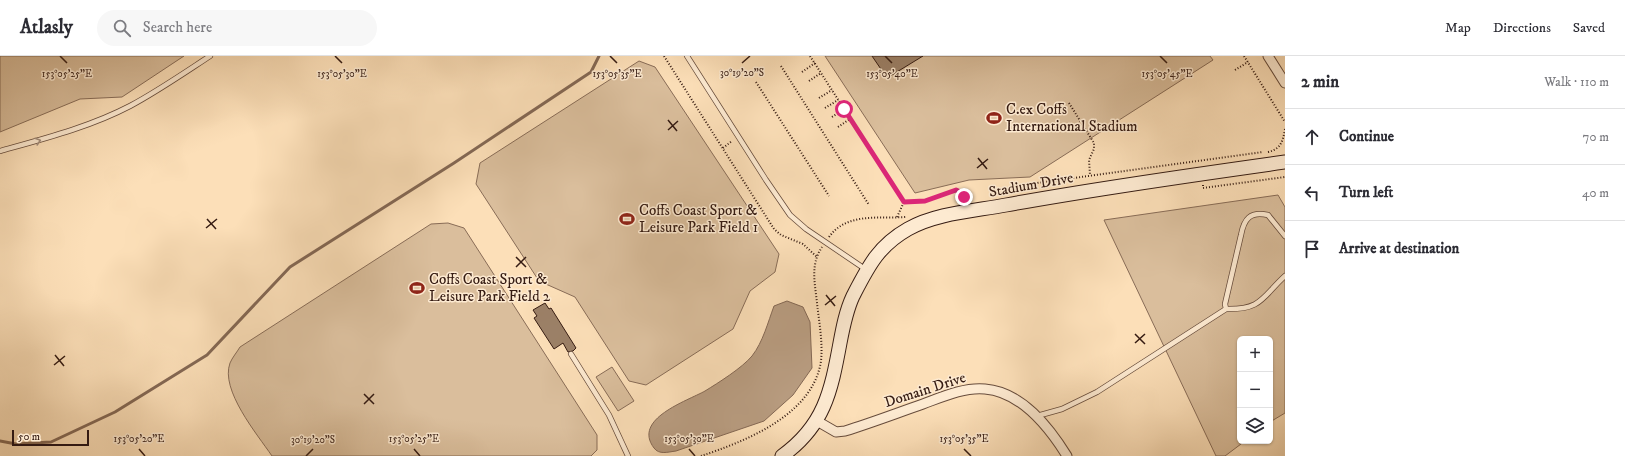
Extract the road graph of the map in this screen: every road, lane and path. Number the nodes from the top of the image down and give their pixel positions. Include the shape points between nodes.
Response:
1 (210, 56) edge
2 (664, 56) edge
3 (687, 56) edge
4 (810, 56) edge
5 (1244, 56) edge
6 (1268, 56) edge
7 (1248, 62) junction
8 (814, 63) junction
9 (781, 66) dead end
10 (1235, 70) dead end
11 (802, 72) dead end
12 (821, 73) junction
13 (808, 81) dead end
14 (756, 82) dead end
15 (1285, 83) edge
16 (832, 90) junction
17 (819, 98) dead end
18 (838, 100) junction
19 (1069, 103) dead end
20 (826, 108) dead end
21 (844, 109) junction
22 (832, 118) dead end
23 (850, 119) junction
24 (1285, 122) edge
25 (838, 127) dead end
26 (1285, 129) edge
27 (733, 140) dead end
28 (723, 148) junction
29 (0, 151) edge
30 (1199, 160) dead end
31 (1285, 162) edge
32 (1090, 176) dead end
33 (1285, 177) edge
34 (1203, 188) dead end
35 (829, 196) dead end
36 (965, 201) dead end
37 (904, 202) junction
38 (869, 205) dead end
39 (897, 217) dead end
40 (1285, 236) edge
41 (820, 249) dead end
42 (816, 256) junction
43 (866, 270) junction
44 (1285, 276) edge
45 (1226, 309) junction
46 (571, 354) dead end
47 (1036, 416) junction
48 (817, 421) junction
49 (628, 456) edge
50 (701, 456) edge
51 (782, 456) edge
52 (1067, 456) edge

29 -> 1 lane via 40,140 128,107
2 - 28 path
3 - 43 lane via 790,215
4 - 8 path
5 - 7 path
6 - 15 street
7 - 10 path
7 - 24 path
8 - 11 path
8 - 12 path
9 - 38 path
12 - 13 path
12 - 16 path
14 - 35 path
16 - 17 path
16 - 18 path
18 - 20 path
18 - 21 path
19 - 32 path via 1094,144 1089,160
21 - 22 path
21 - 23 path
23 - 25 path
23 - 37 path
26 - 30 path via 1282,143 1272,151
27 - 28 path
28 - 42 path via 774,229 781,235 803,244
31 - 43 main road, Stadium Drive via 1024,202 924,221 882,248
33 - 34 path
36 - 37 path via 962,193 956,190 925,201
37 - 39 path
40 - 45 lane via 1268,215 1254,214 1247,217 1242,229
41 - 42 path
42 - 50 path via 814,273 821,351 817,376 812,386 801,400 759,433 742,442
43 - 48 main road, Stadium Drive via 846,316 834,375
44 - 45 lane via 1263,300 1252,307
45 - 47 lane via 1097,392 1062,409
46 - 49 lane via 609,415
47 - 48 street, Domain Drive via 1012,396 971,388 845,431 836,432
47 - 52 street, Domain Drive via 1055,436
48 - 51 main road, Stadium Drive via 796,446

